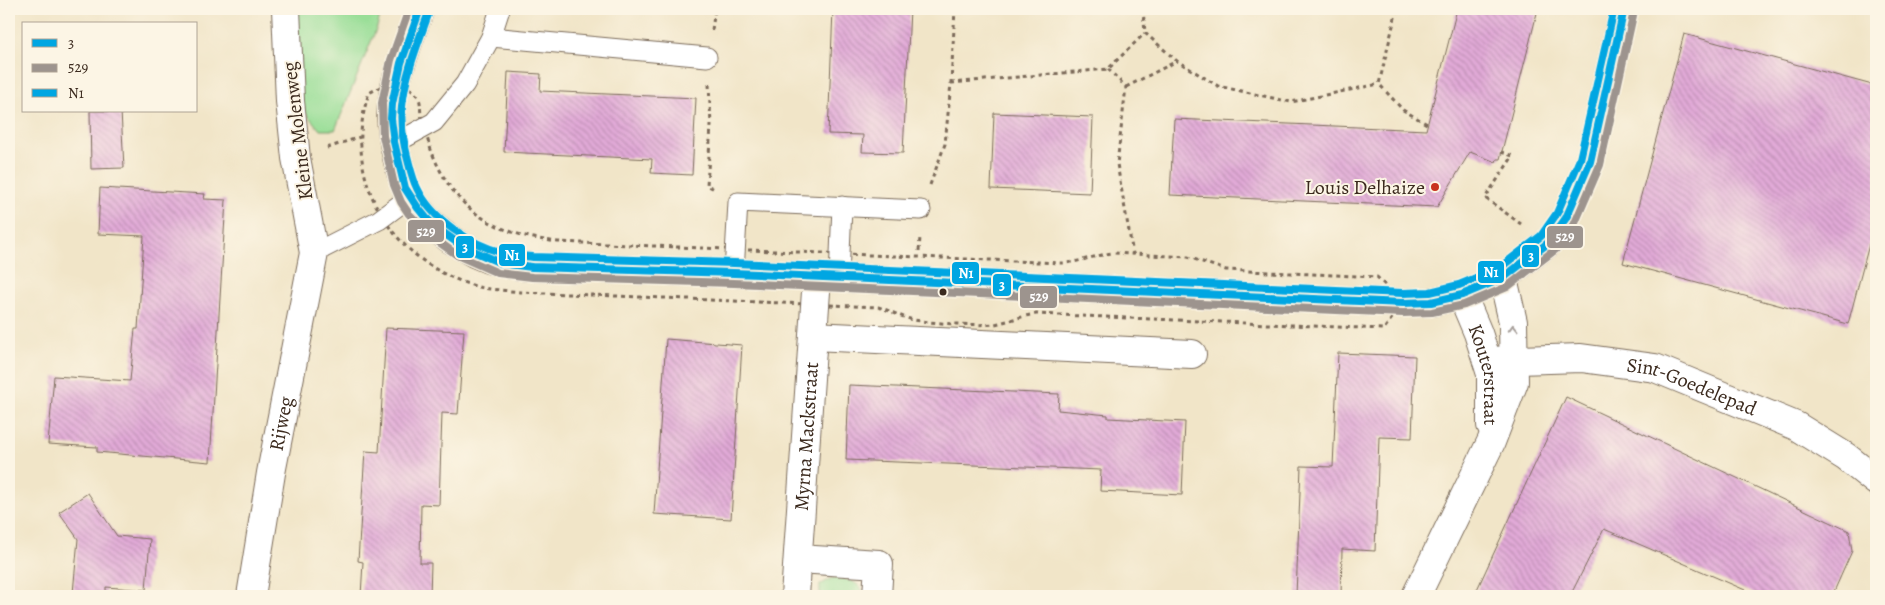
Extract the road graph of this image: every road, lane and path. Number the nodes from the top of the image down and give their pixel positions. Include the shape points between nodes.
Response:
1 (286, 9) edge
2 (420, 9) edge
3 (500, 9) edge
4 (715, 9) edge
5 (955, 9) edge
6 (1143, 9) edge
7 (1397, 9) edge
8 (1624, 9) edge
9 (1145, 33) junction
10 (491, 37) junction
11 (707, 57) junction
12 (1177, 61) junction
13 (1108, 69) junction
14 (951, 83) junction
15 (1379, 84) junction
16 (1126, 87) junction
17 (1427, 124) dead end
18 (394, 144) junction
19 (1501, 152) dead end
20 (410, 197) junction
21 (738, 202) junction
22 (842, 206) junction
23 (922, 210) junction
24 (1548, 243) junction
25 (314, 252) junction
26 (1132, 254) dead end
27 (918, 257) dead end
28 (734, 273) junction
29 (828, 278) junction
30 (1503, 278) junction
31 (1462, 294) junction
32 (813, 336) junction
33 (1192, 354) dead end
34 (1500, 361) junction
35 (1876, 481) edge
36 (798, 559) junction
37 (251, 596) edge
38 (795, 596) edge
39 (878, 596) edge
40 (1416, 596) edge

1 - 25 street, Kleine Molenweg via 295,148
2 - 18 street via 392,97
3 - 10 lane
4 - 11 path
5 - 14 path
6 - 9 path
7 - 15 path
8 - 24 street via 1590,162 1566,218
9 - 12 path
9 - 13 path
10 - 11 lane
10 - 18 lane via 465,84 434,122
11 - 21 path via 711,125 707,185
12 - 15 path via 1218,86 1290,102
12 - 16 path
13 - 14 path
13 - 16 path
14 - 23 path via 945,144
15 - 17 path via 1403,110
16 - 26 path via 1117,164
18 - 20 street via 400,174
19 - 24 path via 1513,156 1485,198
20 - 25 lane via 379,220
20 - 28 street via 457,244 501,263 532,268
21 - 22 lane
21 - 28 lane
22 - 23 lane
22 - 29 lane
23 - 27 path
24 - 30 street
25 - 37 street, Rijweg
28 - 29 street
29 - 31 street via 1403,303 1431,302
29 - 32 street, Myrna Mackstraat
30 - 31 street
34 -> 30 street, Kouterstraat via 1513,322
31 - 34 street, Kouterstraat via 1478,332
32 - 33 street
32 - 36 street, Myrna Mackstraat
34 - 35 street, Sint-Goedelepad via 1581,358 1655,368 1796,426 1846,457
34 - 40 street, Kouterstraat via 1491,374 1491,442
36 - 38 street, Myrna Mackstraat
36 - 39 street via 879,564

